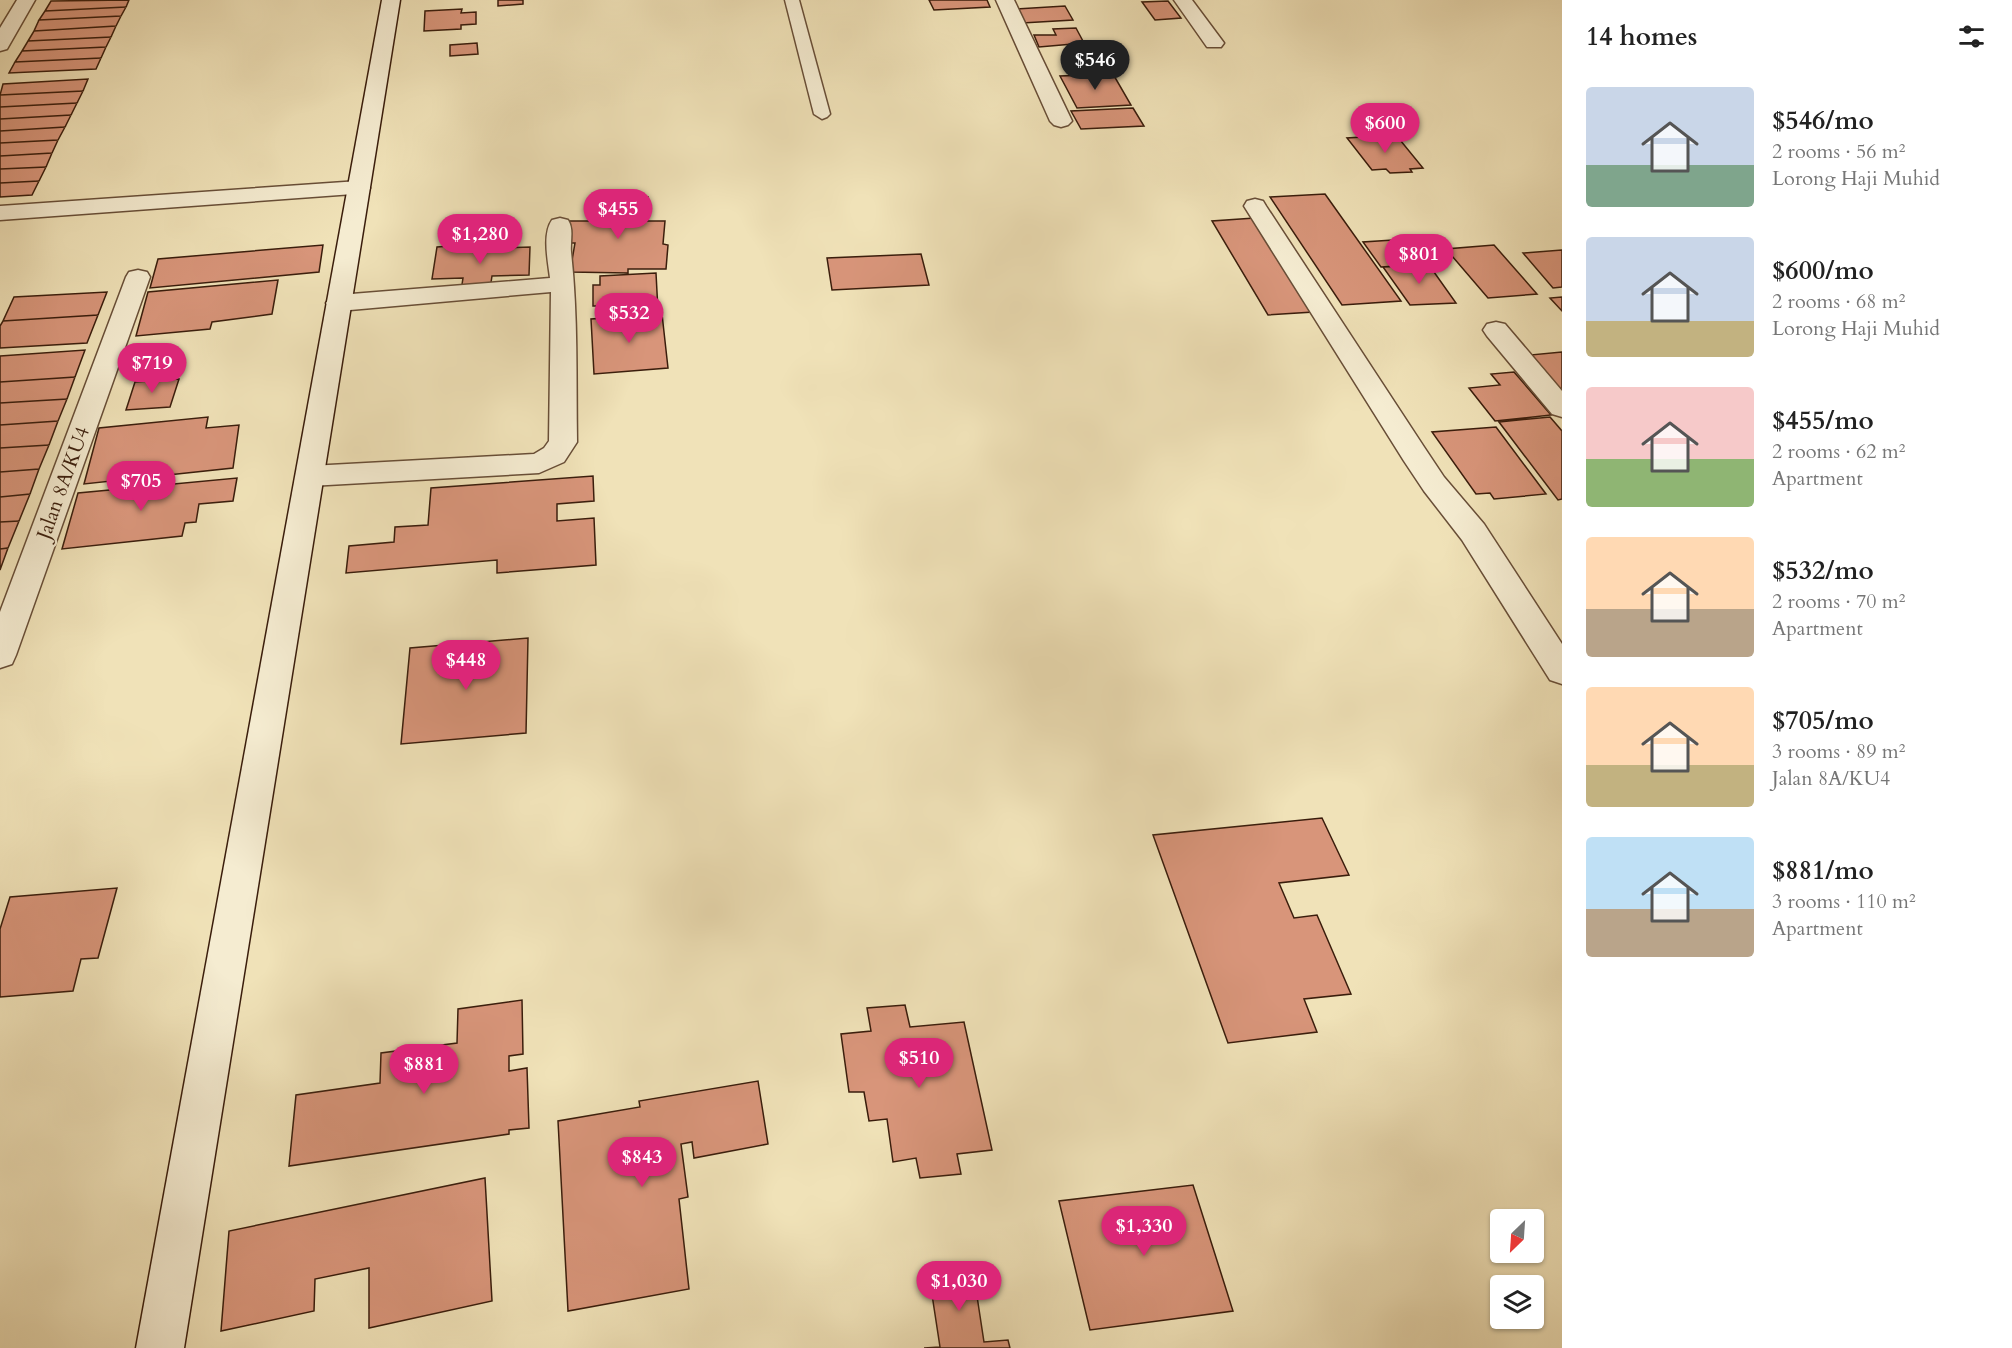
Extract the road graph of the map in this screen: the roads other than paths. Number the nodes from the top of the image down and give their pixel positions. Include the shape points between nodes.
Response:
1 (26, 0) edge
2 (391, 0) edge
3 (792, 0) edge
4 (1005, 0) edge
5 (1183, 0) edge
6 (1214, 42) dead end
7 (0, 45) edge
8 (822, 114) dead end
9 (1060, 121) dead end
10 (359, 188) junction
11 (1256, 206) dead end
12 (0, 213) edge
13 (560, 225) dead end
14 (138, 277) dead end
15 (563, 284) junction
16 (339, 303) junction
17 (1496, 330) dead end
18 (1562, 408) edge
19 (310, 476) junction
20 (0, 655) edge
21 (1562, 671) edge
22 (160, 1348) edge

1 - 7 street
2 - 10 street
3 - 8 lane
4 - 9 street
5 - 6 street
10 - 12 street
10 - 16 street
11 - 21 street via 1414,454 1473,532
13 - 15 street
14 - 20 street, Jalan 8A/KU4
15 - 16 street
15 - 19 street via 563,442 554,455 539,463
16 - 19 street
17 - 18 street
19 - 22 street

